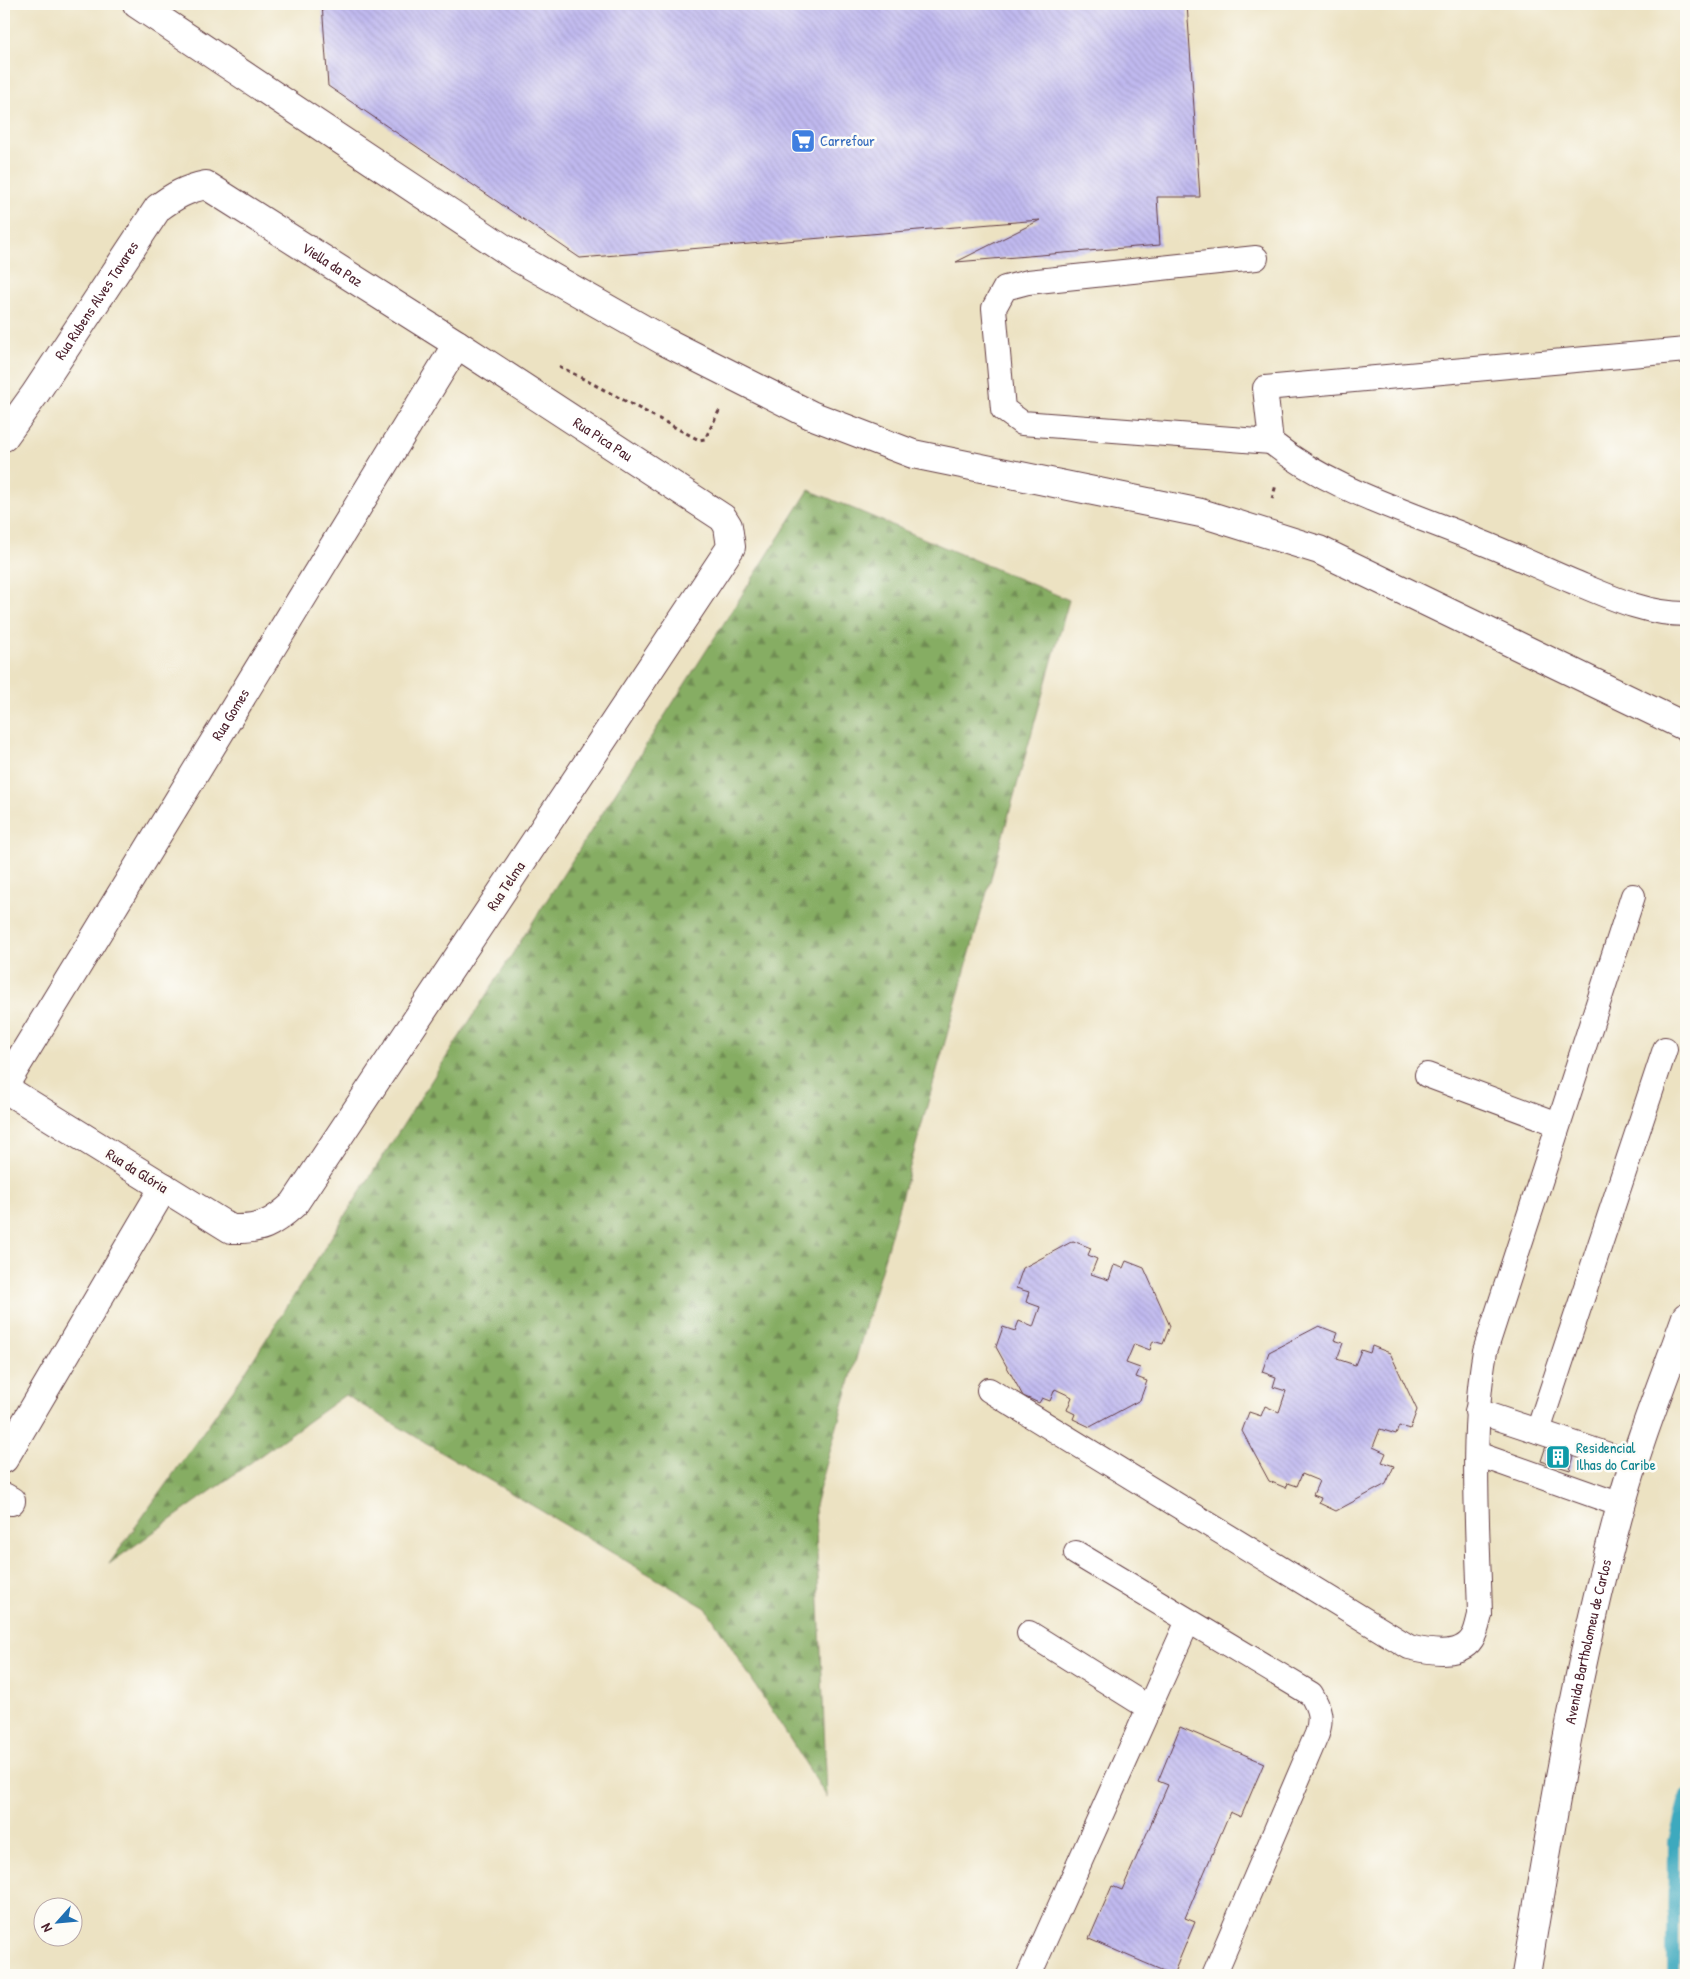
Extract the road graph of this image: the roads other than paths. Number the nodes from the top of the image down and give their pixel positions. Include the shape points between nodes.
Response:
1 (137, 4) edge
2 (206, 185) joint
3 (1256, 258) dead end
4 (457, 344) junction
5 (1686, 350) edge
6 (4, 437) edge
7 (1285, 452) junction
8 (731, 547) joint
9 (1686, 614) edge
10 (1686, 727) edge
11 (1633, 896) dead end
12 (1665, 1049) dead end
13 (1427, 1075) dead end
14 (4, 1087) edge
15 (1558, 1124) junction
16 (164, 1187) junction
17 (275, 1220) joint
18 (1686, 1317) edge
19 (989, 1390) dead end
20 (1477, 1412) junction
21 (1538, 1431) junction
22 (1477, 1454) junction
23 (4, 1460) edge
24 (1633, 1463) junction
25 (1621, 1505) junction
26 (1076, 1553) dead end
27 (1188, 1621) junction
28 (1029, 1633) dead end
29 (1149, 1708) junction
30 (1029, 1975) edge
31 (1214, 1975) edge
32 (1526, 1975) edge

1 - 10 street via 518,258 666,342 811,415 913,454 1201,513 1320,550
2 - 4 street, Viella da Paz
2 - 6 street, Rua Rubens Alves Tavares via 176,194 158,208
3 - 7 lane via 1028,282 1005,288 994,308 1003,409 1022,423
4 - 8 street, Rua Pica Pau via 723,518 728,526
4 - 14 street, Rua Gomes
5 - 7 lane via 1265,388
7 - 9 lane via 1331,482 1624,603 1668,614
8 - 17 street, Rua Telma via 294,1204
11 - 15 lane
12 - 21 lane
13 - 15 lane
14 - 16 street, Rua da Glória
15 - 20 lane via 1485,1350
16 - 17 street, Rua da Glória via 231,1229 253,1230
16 - 23 street
18 - 24 street, Avenida Bartholomeu de Carlos
19 - 22 lane via 1409,1647 1431,1653 1457,1650 1474,1637 1480,1616
20 - 21 lane
20 - 22 lane
21 - 24 lane
22 - 25 lane
24 - 25 street, Avenida Bartholomeu de Carlos
25 - 32 street, Avenida Bartholomeu de Carlos via 1586,1639
26 - 27 lane
27 - 29 lane
27 - 31 lane via 1312,1694 1320,1708 1321,1722 1317,1734
28 - 29 lane
29 - 30 lane

